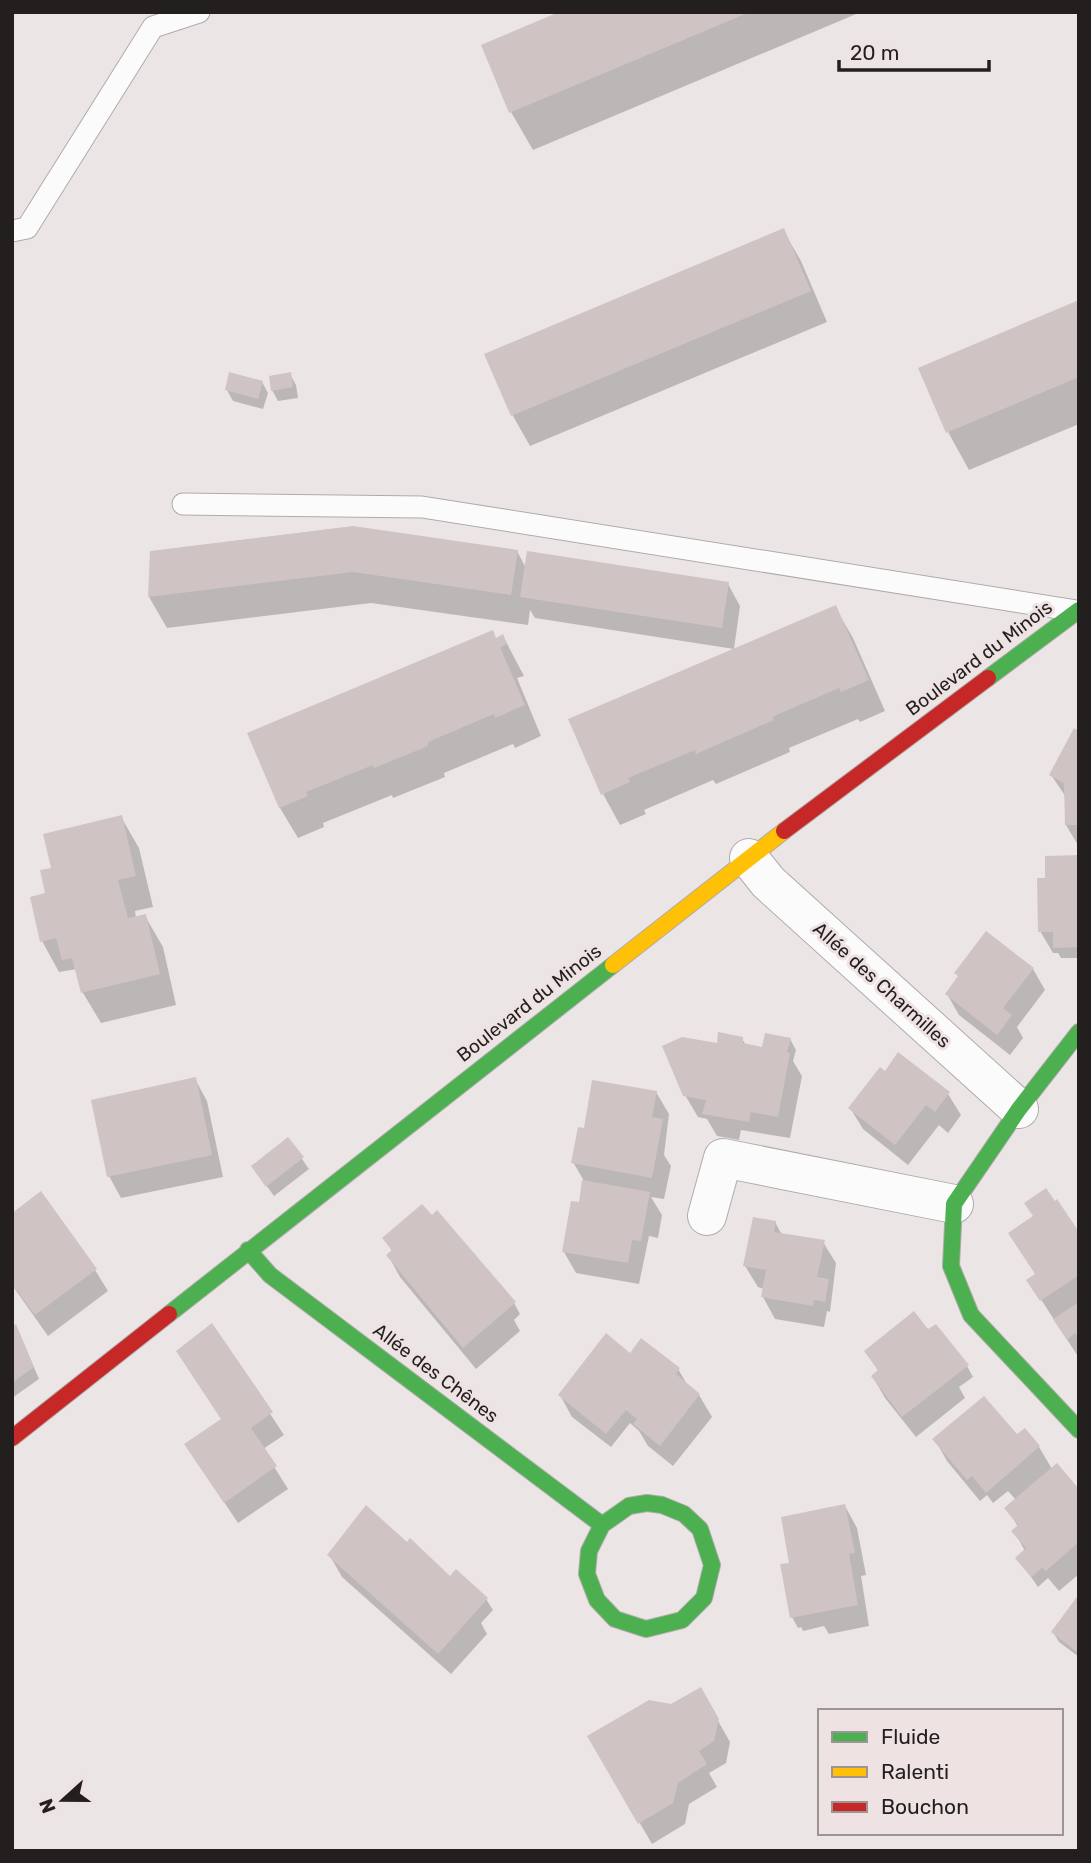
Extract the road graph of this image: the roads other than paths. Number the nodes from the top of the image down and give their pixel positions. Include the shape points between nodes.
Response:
1 (199, 12) edge
2 (12, 231) edge
3 (183, 504) dead end
4 (1078, 610) edge
5 (749, 858) junction
6 (1079, 1032) edge
7 (1019, 1109) junction
8 (954, 1204) junction
9 (707, 1216) dead end
10 (248, 1250) junction
11 (1079, 1430) edge
12 (12, 1438) edge
13 (602, 1525) junction

1 - 2 lane via 153,27 27,228
3 - 4 lane via 422,507
4 - 5 street, Boulevard du Minois
5 - 7 street, Allée des Charmilles via 768,882
5 - 10 street, Boulevard du Minois
6 - 7 street
7 - 8 street
8 - 9 street via 723,1158
8 - 11 street via 951,1266 971,1315
10 - 12 street, Boulevard du Minois
10 - 13 street, Allée des Chênes via 270,1275
13 - 13 street via 589,1551 587,1574 597,1600 615,1619 646,1629 682,1620 704,1598 712,1565 700,1529 684,1514 647,1503 629,1507

